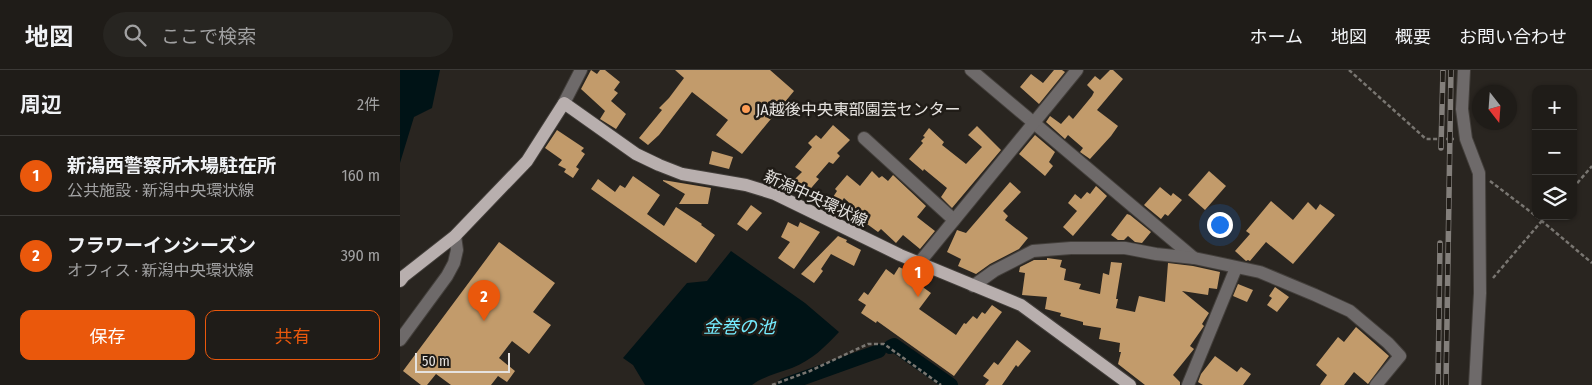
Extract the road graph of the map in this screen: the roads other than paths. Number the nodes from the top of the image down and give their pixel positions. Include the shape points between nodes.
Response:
1 (581, 70) edge
2 (972, 70) edge
3 (1077, 70) edge
4 (1464, 70) edge
5 (564, 103) junction
6 (1034, 123) junction
7 (864, 138) dead end
8 (954, 220) junction
9 (455, 236) junction
10 (1194, 258) junction
11 (919, 264) junction
12 (1236, 268) junction
13 (400, 281) edge
14 (973, 286) junction
15 (400, 340) edge
16 (1130, 385) edge
17 (1188, 385) edge
18 (1376, 385) edge
19 (1475, 385) edge

1 - 5 street
2 - 6 street
3 - 6 street
4 - 19 street via 1462,109 1466,139 1479,173 1480,293
5 - 9 main road via 527,161
5 - 11 main road, 新潟中央環状線 via 636,154 659,165 682,174 746,185 776,194
6 - 8 street
6 - 10 street
7 - 8 street
8 - 11 street
9 - 13 main road
9 - 15 street via 457,250 454,263
10 - 12 street
10 - 14 street via 1125,248 1033,251
11 - 14 main road, 新潟中央環状線
12 - 17 street
12 - 18 street via 1260,272 1350,311 1400,356
14 - 16 main road, 新潟中央環状線 via 1021,305

